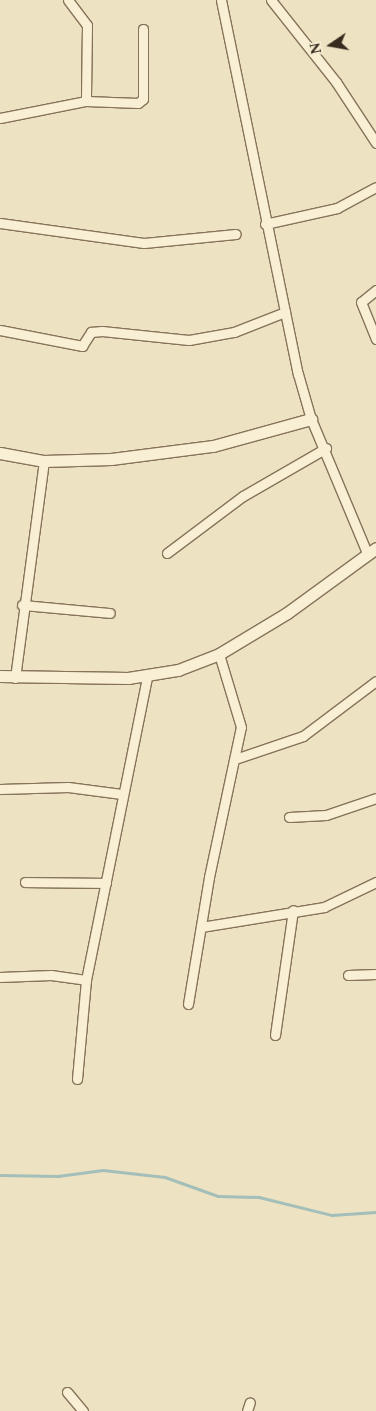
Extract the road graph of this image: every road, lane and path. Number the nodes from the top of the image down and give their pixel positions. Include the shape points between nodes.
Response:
1 (68, 0) edge
2 (220, 0) edge
3 (271, 0) edge
4 (143, 29) dead end
5 (86, 101) junction
6 (0, 118) edge
7 (376, 143) edge
8 (376, 186) edge
9 (0, 223) edge
10 (265, 224) junction
11 (236, 234) dead end
12 (376, 290) edge
13 (285, 312) junction
14 (0, 330) edge
15 (376, 339) edge
16 (311, 419) junction
17 (326, 448) junction
18 (0, 453) edge
19 (44, 461) junction
20 (372, 551) edge
21 (167, 553) dead end
22 (22, 604) junction
23 (110, 613) dead end
24 (219, 654) junction
25 (0, 676) edge
26 (15, 678) junction
27 (147, 678) junction
28 (376, 681) edge
29 (238, 758) junction
30 (0, 789) edge
31 (122, 794) junction
32 (376, 798) edge
33 (289, 817) dead end
34 (25, 882) dead end
35 (376, 882) edge
36 (106, 884) junction
37 (293, 910) junction
38 (201, 927) junction
39 (376, 974) edge
40 (348, 975) dead end
41 (0, 978) edge
42 (86, 980) junction
43 (188, 1004) dead end
44 (275, 1035) dead end
45 (77, 1079) dead end
46 (67, 1392) dead end
47 (83, 1411) edge

1 - 5 street via 87,25
2 - 10 street
3 - 7 street via 336,82
4 - 5 street via 143,99 112,104
5 - 6 street
8 - 10 street via 337,208
9 - 11 street via 144,243
10 - 13 street
12 - 15 street via 361,302
13 - 14 street via 234,332 189,340 97,331 82,346
13 - 16 street
16 - 17 street
16 - 19 street via 213,446 111,459
17 - 20 street
17 - 21 street via 243,496
18 - 19 street
19 - 22 street
20 - 24 street via 287,613
22 - 23 street
22 - 26 street
24 - 27 street
24 - 29 street via 239,708
25 - 26 street
26 - 27 street
27 - 31 street
28 - 29 street via 303,736
29 - 38 street
30 - 31 street via 68,787
31 - 36 street
32 - 33 street via 326,815
34 - 36 street
35 - 37 street via 324,907
36 - 42 street
37 - 38 street
37 - 44 street
38 - 43 street
39 - 40 street
41 - 42 street via 51,975
42 - 45 street
46 - 47 street

